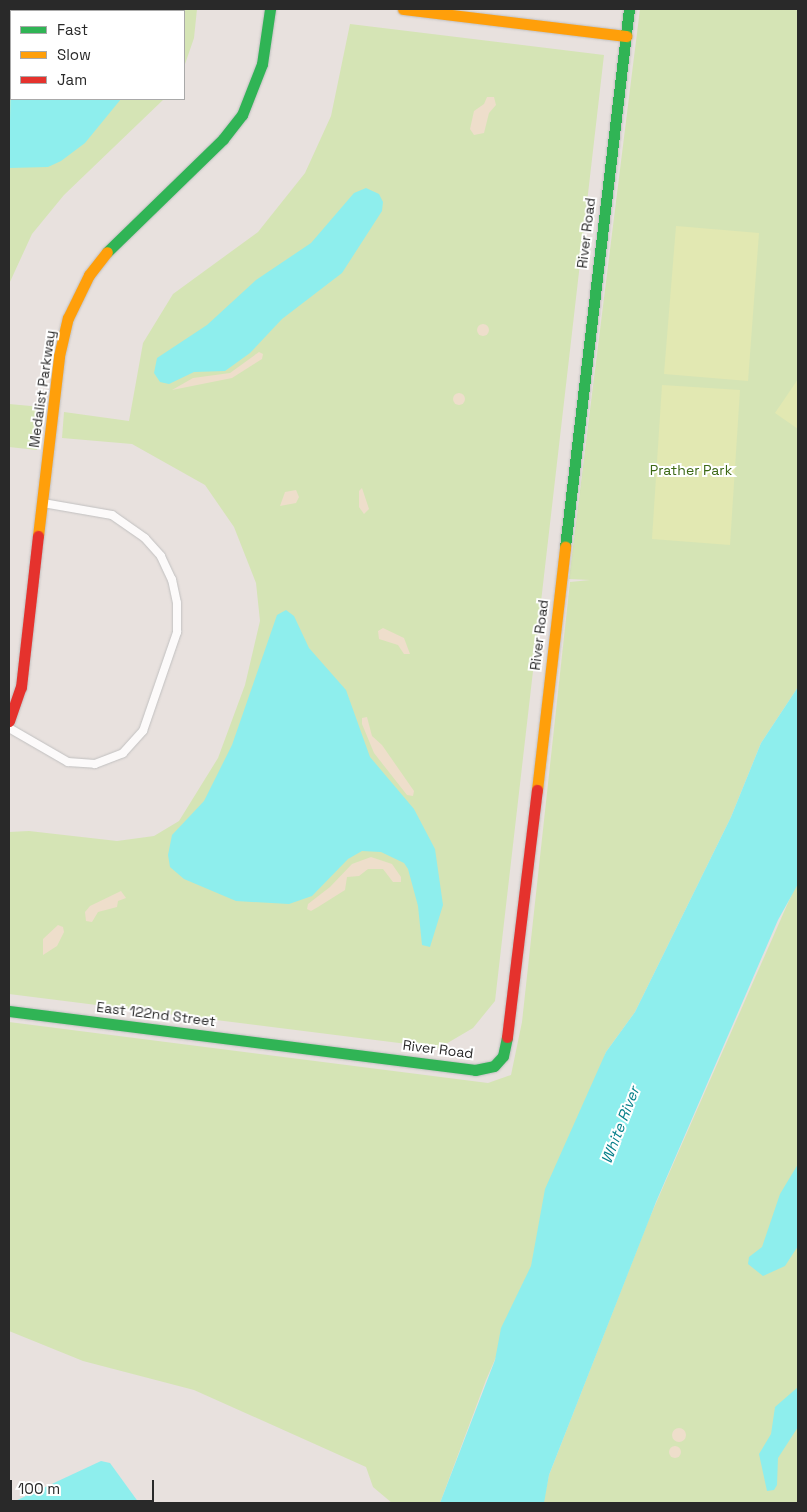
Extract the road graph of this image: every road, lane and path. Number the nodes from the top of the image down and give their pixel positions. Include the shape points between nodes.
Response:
1 (270, 9) edge
2 (403, 9) edge
3 (629, 9) edge
4 (626, 36) junction
5 (43, 503) junction
6 (9, 721) edge
7 (9, 728) edge
8 (9, 1010) edge
9 (299, 1046) joint

1 - 5 street, Medalist Parkway via 262,64 242,115 223,139 104,255 78,296 61,346
2 - 4 street
3 - 4 street, River Road
4 - 9 street, River Road via 505,1051 497,1064 480,1070
5 - 6 street, Medalist Parkway via 21,687
5 - 7 street via 112,515 145,538 161,556 172,580 177,603 177,632 146,725 135,743 123,753 95,764 68,762
8 - 9 street, East 122nd Street

